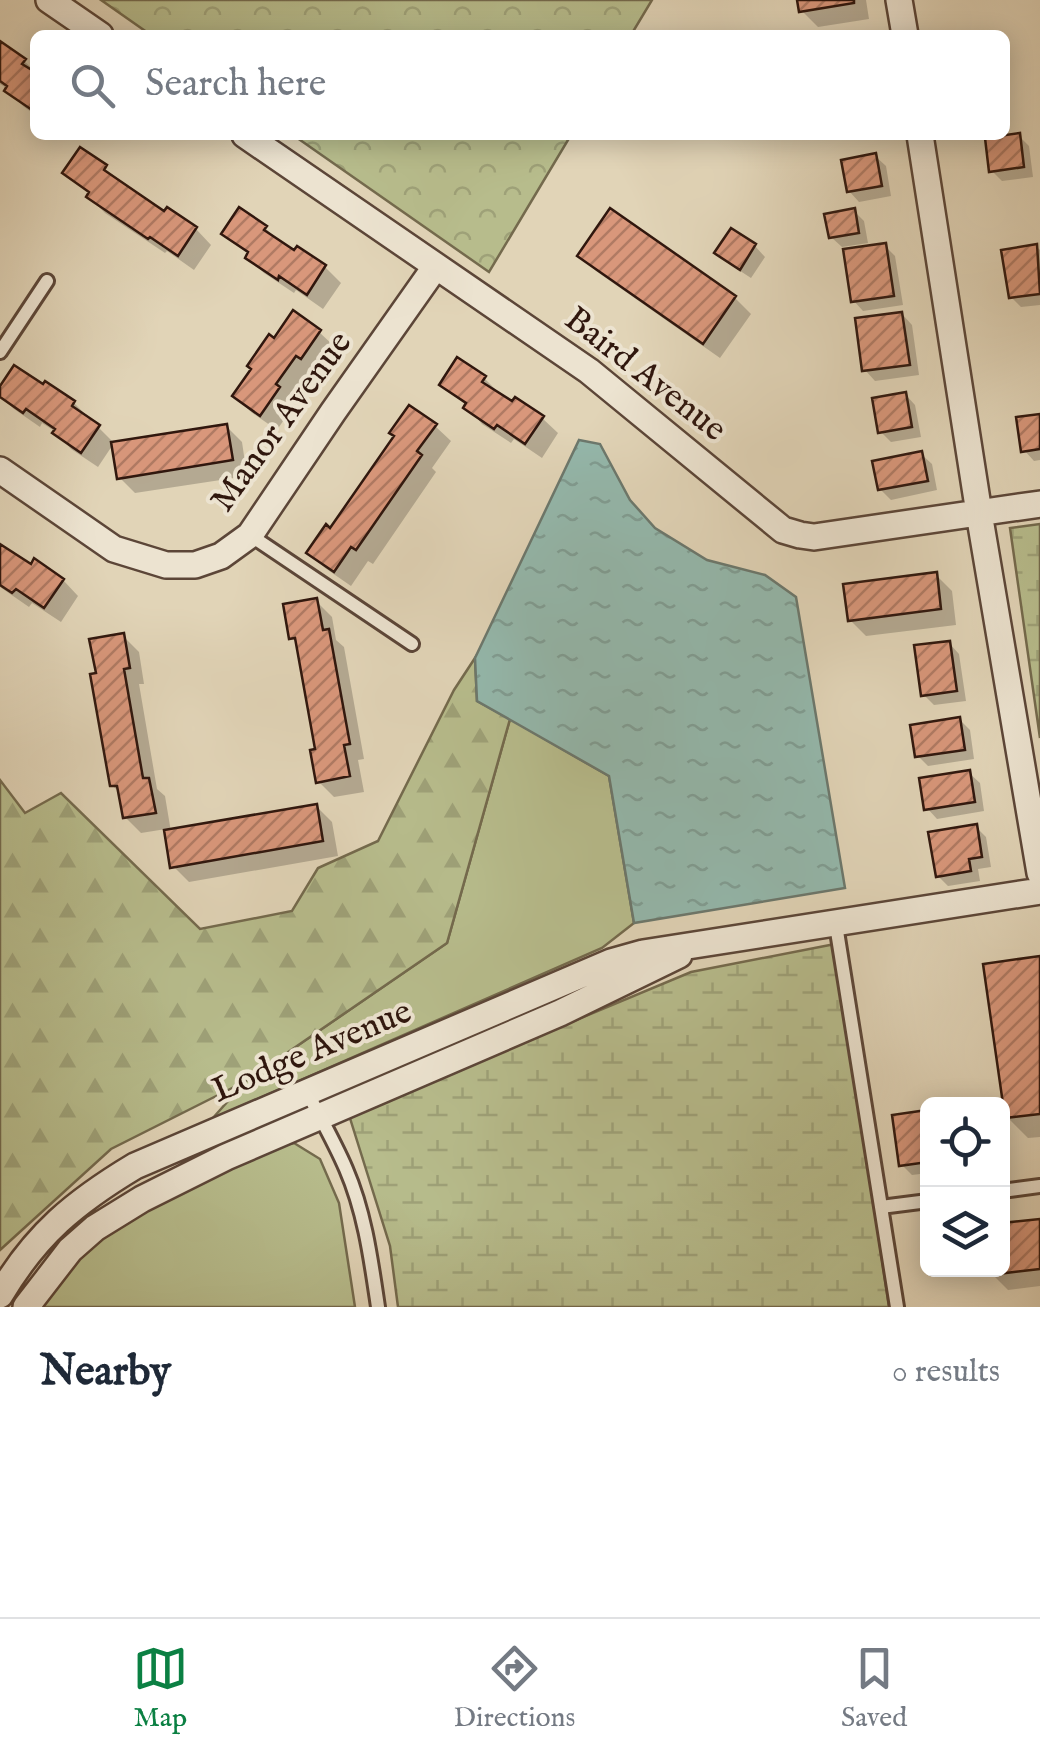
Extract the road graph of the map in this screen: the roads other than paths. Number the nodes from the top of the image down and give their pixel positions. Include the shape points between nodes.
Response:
1 (49, 0) edge
2 (899, 0) edge
3 (93, 30) edge
4 (904, 30) edge
5 (252, 140) edge
6 (921, 140) edge
7 (436, 266) junction
8 (47, 281) dead end
9 (0, 352) edge
10 (0, 470) edge
11 (1040, 504) edge
12 (979, 513) junction
13 (250, 535) junction
14 (412, 644) dead end
15 (1040, 873) edge
16 (1040, 892) edge
17 (836, 925) junction
18 (696, 945) junction
19 (306, 1092) junction
20 (320, 1117) junction
21 (1040, 1186) edge
22 (1010, 1190) edge
23 (920, 1202) edge
24 (881, 1206) junction
25 (0, 1294) edge
26 (26, 1307) edge
27 (378, 1307) edge
28 (897, 1307) edge

1 - 3 street
2 - 4 street
5 - 7 street, Baird Avenue
6 - 12 street
7 - 12 street, Baird Avenue via 589,371 783,530 814,537
7 - 13 street, Manor Avenue
8 - 9 lane
10 - 13 street, Manor Avenue via 114,549 166,565 208,561
11 - 12 street, Baird Avenue
12 - 15 street
13 - 14 lane
16 - 17 street, Lodge Avenue
17 - 18 street, Lodge Avenue
17 - 24 lane
18 - 19 street, Lodge Avenue via 611,962
18 - 20 street, Lodge Avenue via 560,1014
19 - 20 lane
19 - 25 street, Lodge Avenue via 103,1186 47,1230
20 - 26 street, Lodge Avenue via 226,1157 95,1228
20 - 27 lane via 356,1199
21 - 22 lane
23 - 24 lane
24 - 28 lane

